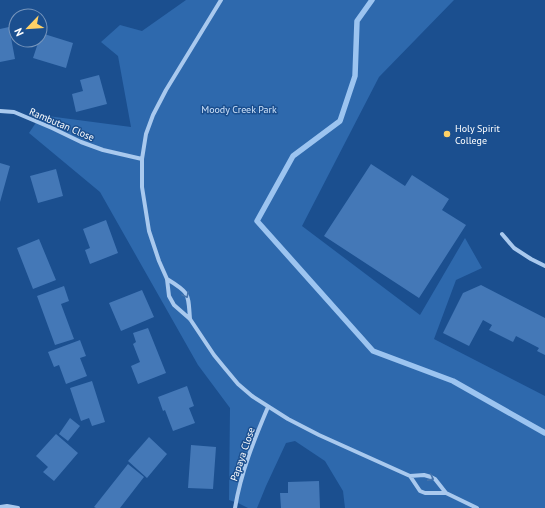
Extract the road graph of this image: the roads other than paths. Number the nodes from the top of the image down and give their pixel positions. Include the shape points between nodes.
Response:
1 (221, 0) edge
2 (0, 111) edge
3 (142, 159) junction
4 (502, 234) dead end
5 (545, 266) edge
6 (167, 279) junction
7 (190, 319) junction
8 (268, 407) junction
9 (410, 476) junction
10 (446, 493) junction
11 (0, 507) edge
12 (18, 508) edge
13 (235, 508) edge
14 (478, 508) edge

1 - 3 street via 153,115 146,134
2 - 3 street, Rambutan Close via 14,112 104,150
3 - 6 street via 142,187 150,231
4 - 5 street via 514,248
6 - 7 street via 171,301
6 -> 7 street via 184,289 187,294
7 - 8 street via 214,355 238,384
8 - 9 street via 319,435
8 - 13 street, Papaya Close via 243,471
9 -> 10 street via 431,476
9 - 10 street via 420,491
10 - 14 street
11 - 12 street

